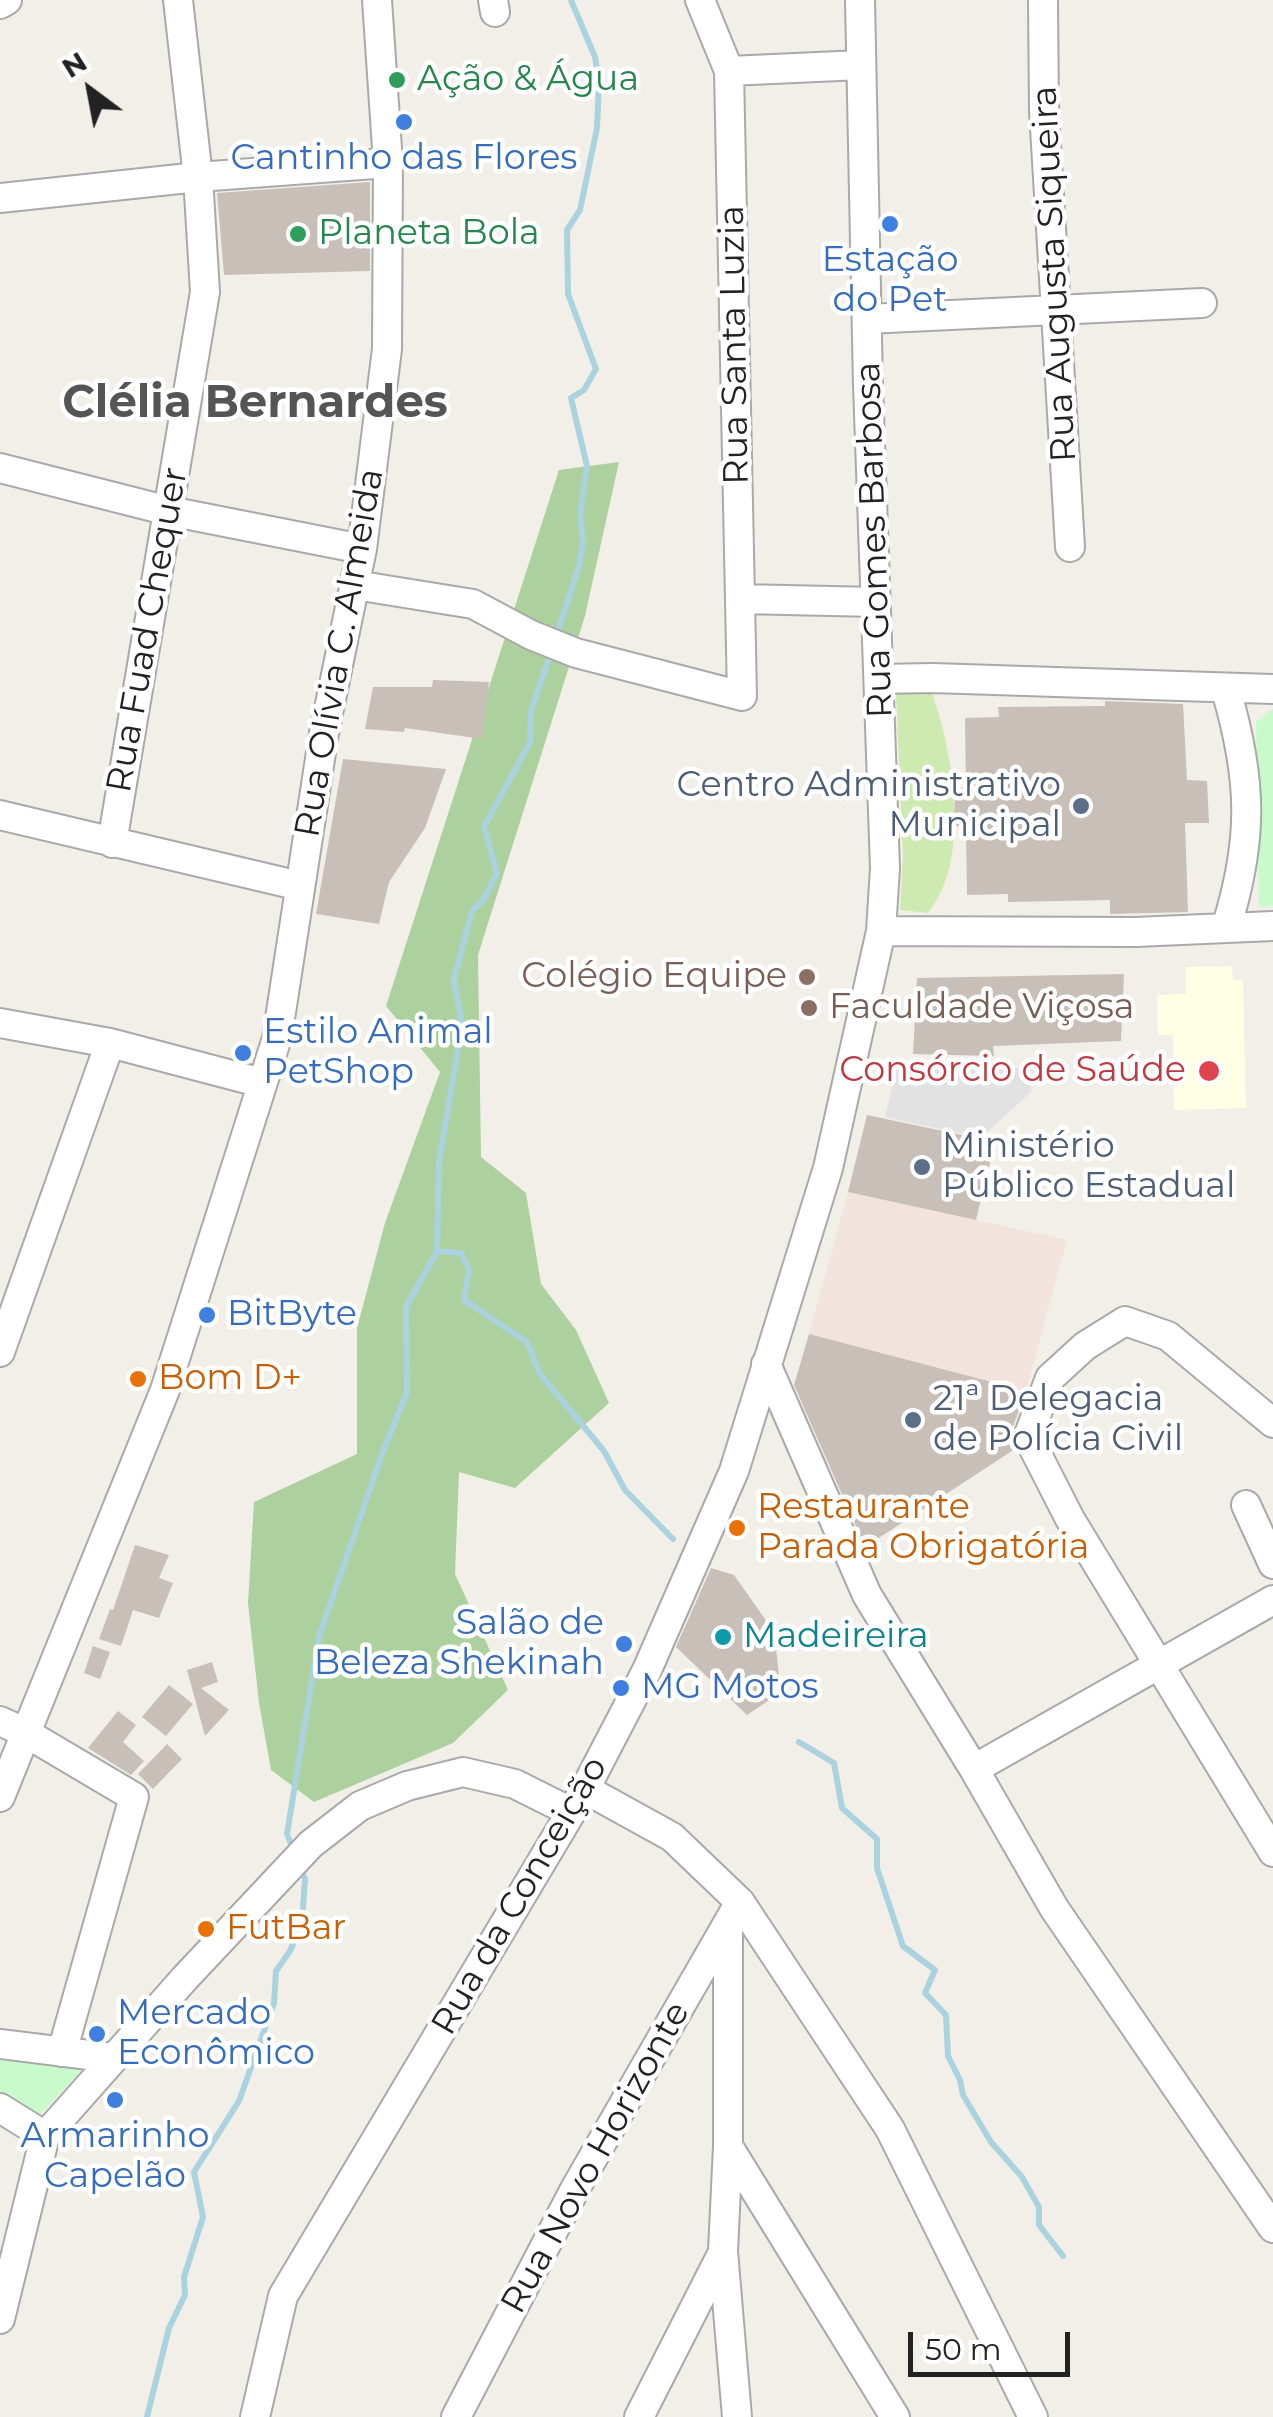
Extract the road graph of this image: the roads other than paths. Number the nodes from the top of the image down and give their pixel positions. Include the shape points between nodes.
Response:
1 (7, 0) edge
2 (178, 0) edge
3 (377, 0) edge
4 (700, 0) edge
5 (860, 0) edge
6 (1042, 0) edge
7 (0, 4) edge
8 (861, 65) junction
9 (729, 70) junction
10 (388, 163) junction
11 (198, 177) junction
12 (0, 198) edge
13 (1202, 303) dead end
14 (1058, 309) junction
15 (866, 318) junction
16 (0, 468) edge
17 (169, 512) junction
18 (1070, 547) dead end
19 (362, 548) junction
20 (355, 585) junction
21 (740, 600) junction
22 (876, 602) junction
23 (879, 679) junction
24 (1273, 689) edge
25 (1226, 690) junction
26 (0, 816) edge
27 (112, 843) junction
28 (300, 886) junction
29 (1273, 926) edge
30 (1226, 928) junction
31 (881, 930) junction
32 (0, 1023) edge
33 (110, 1043) junction
34 (262, 1083) junction
35 (0, 1352) edge
36 (766, 1364) junction
37 (1273, 1423) edge
38 (1246, 1505) dead end
39 (1273, 1564) edge
40 (1273, 1600) edge
41 (1160, 1663) junction
42 (0, 1721) edge
43 (26, 1732) junction
44 (974, 1769) junction
45 (0, 1797) edge
46 (577, 1800) junction
47 (1273, 1852) edge
48 (734, 1912) junction
49 (0, 2044) edge
50 (62, 2052) junction
51 (113, 2058) junction
52 (0, 2108) edge
53 (45, 2136) junction
54 (728, 2146) junction
55 (1273, 2228) edge
56 (724, 2251) junction
57 (0, 2319) edge
58 (256, 2417) edge
59 (456, 2417) edge
60 (639, 2417) edge
61 (736, 2417) edge
62 (894, 2417) edge
63 (1033, 2417) edge

1 - 7 street
2 - 11 street, Rua Fuad Chequer
3 - 10 street, Rua Olívia C. Almeida
4 - 9 street, Rua Santa Luzia
5 - 8 street, Rua Gomes Barbosa
6 - 14 street, Rua Augusta Siqueira
8 - 9 street
8 - 15 street, Rua Gomes Barbosa
9 - 21 street, Rua Santa Luzia
10 - 11 street
10 - 19 street, Rua Olívia C. Almeida via 387,349
11 - 12 street
11 - 17 street, Rua Fuad Chequer via 206,292
13 - 14 street
14 - 15 street
14 - 18 street, Rua Augusta Siqueira
15 - 22 street, Rua Gomes Barbosa
16 - 17 street
17 - 19 street
17 - 27 street, Rua Fuad Chequer
19 - 20 street, Rua Olívia C. Almeida
20 - 21 street, Rua Santa Luzia via 473,604 576,653 742,696
20 - 28 street, Rua Olívia C. Almeida
21 - 22 street
22 - 23 street, Rua Gomes Barbosa
23 - 25 street
23 - 31 street, Rua Gomes Barbosa
24 - 25 street
25 - 30 street via 1242,745 1248,813 1240,882
26 - 27 street
27 - 28 street
28 - 34 street, Rua Olívia C. Almeida via 276,1038
29 - 30 street
30 - 31 street
31 - 36 street, Rua Gomes Barbosa via 828,1168
32 - 33 street
33 - 34 street
33 - 35 street
34 - 43 street, Rua Olívia C. Almeida via 165,1390
36 - 44 street via 866,1594
36 - 46 street, Rua da Conceição via 726,1489 648,1670
37 - 41 street via 1168,1336 1125,1321 1050,1378 1028,1438
38 - 39 street
40 - 41 street
41 - 44 street
41 - 47 street
42 - 43 street
43 - 45 street, Rua Olívia C. Almeida
43 - 50 street via 134,1796
44 - 55 street via 1054,1908
46 - 48 street via 672,1838
46 - 51 street via 464,1772 360,1806 274,1880
46 - 58 street, Rua da Conceição via 283,2296
48 - 54 street
48 - 59 street, Rua Novo Horizonte via 575,2189
48 - 63 street via 890,2129
49 - 50 street
50 - 51 street
51 - 53 street
52 - 53 street
53 - 57 street
54 - 56 street
54 - 62 street
56 - 60 street
56 - 61 street

